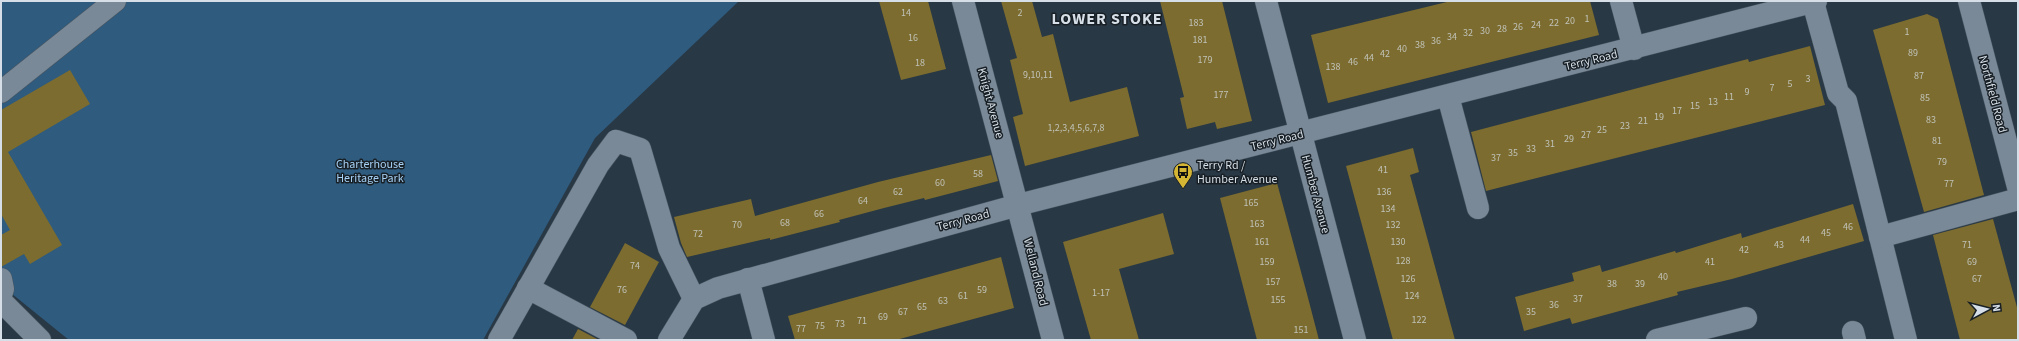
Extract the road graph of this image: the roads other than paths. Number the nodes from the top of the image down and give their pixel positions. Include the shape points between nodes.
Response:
1 (115, 1) edge
2 (964, 1) edge
3 (1267, 1) edge
4 (1621, 1) edge
5 (1815, 1) edge
6 (1969, 1) edge
7 (1634, 49) junction
8 (1, 92) edge
9 (1448, 96) junction
10 (1301, 134) junction
11 (2018, 187) edge
12 (2018, 199) edge
13 (1018, 205) junction
14 (1478, 208) dead end
15 (1880, 237) junction
16 (1, 279) edge
17 (748, 279) junction
18 (528, 288) junction
19 (1, 295) edge
20 (694, 299) junction
21 (1, 301) edge
22 (1746, 318) dead end
23 (31, 337) edge
24 (499, 340) edge
25 (626, 340) edge
26 (669, 340) edge
27 (764, 340) edge
28 (1053, 340) edge
29 (1355, 340) edge
30 (1657, 340) edge
31 (1906, 340) edge

1 - 8 street
2 - 13 street, Knight Avenue
3 - 10 street, Humber Avenue
4 - 7 street
5 - 7 street, Terry Road
5 - 15 street via 1838,93 1846,101
6 - 11 street, Northfield Road
7 - 9 street, Terry Road
9 - 10 street, Terry Road
9 - 14 street
10 - 13 street, Terry Road
10 - 29 street, Humber Avenue
12 - 15 street
13 - 17 street, Terry Road
13 - 28 street, Welland Road
15 - 31 street
16 - 19 street
17 - 20 street, Terry Road via 708,291
17 - 27 street
18 - 20 street via 598,165 616,141 640,149 670,248
18 - 24 street
18 - 25 street
20 - 26 street
21 - 23 street
22 - 30 street

